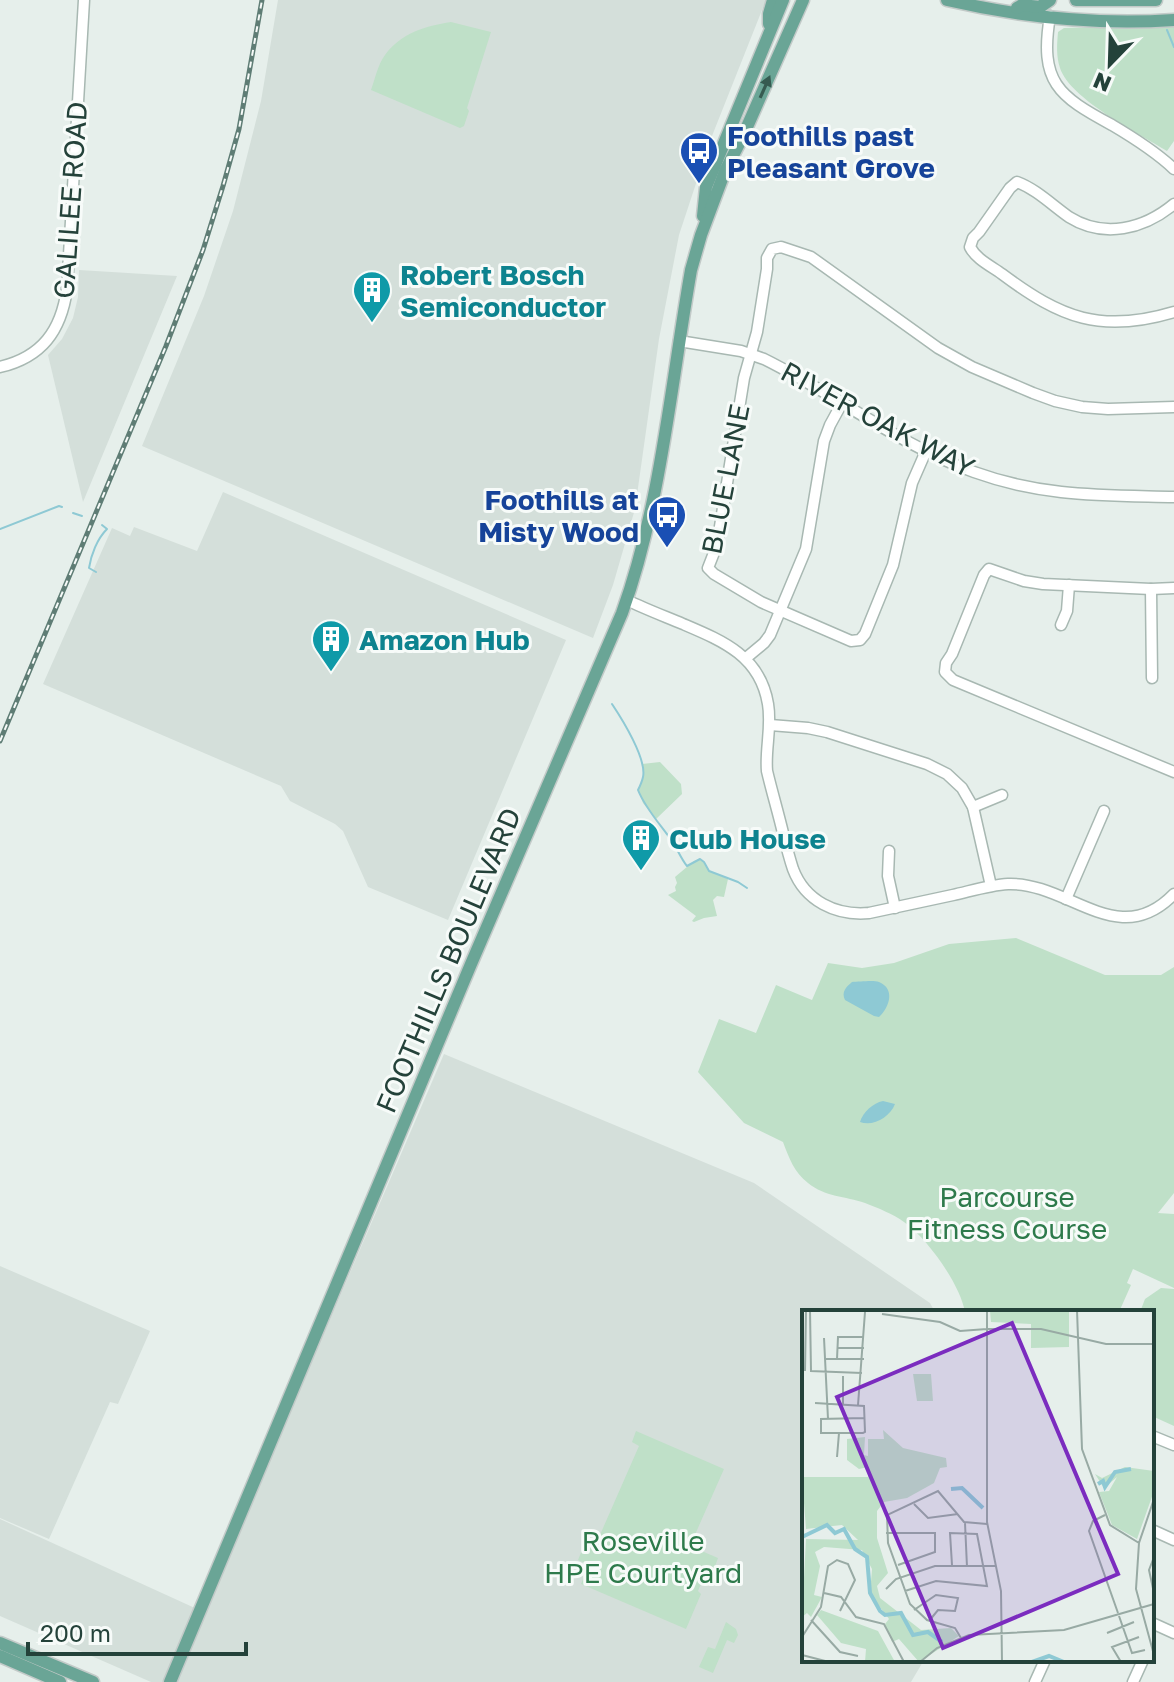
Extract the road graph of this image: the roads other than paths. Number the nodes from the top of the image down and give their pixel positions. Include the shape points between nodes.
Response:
1 (84, 0) edge
2 (773, 0) edge
3 (783, 0) edge
4 (947, 0) edge
5 (1050, 0) edge
6 (1076, 0) edge
7 (1156, 0) edge
8 (803, 1) edge
9 (1092, 1) edge
10 (1012, 12) junction
11 (1050, 16) junction
12 (1174, 20) edge
13 (769, 34) junction
14 (741, 105) junction
15 (729, 129) junction
16 (743, 136) junction
17 (1174, 169) edge
18 (725, 171) junction
19 (1174, 204) edge
20 (701, 235) junction
21 (1174, 312) edge
22 (679, 341) junction
23 (750, 354) junction
24 (0, 367) edge
25 (842, 403) junction
26 (1174, 407) edge
27 (926, 451) junction
28 (1174, 497) edge
29 (1069, 585) junction
30 (1174, 588) edge
31 (1151, 589) junction
32 (627, 600) junction
33 (781, 610) junction
34 (1061, 625) dead end
35 (746, 658) junction
36 (1152, 678) dead end
37 (770, 725) junction
38 (1174, 772) edge
39 (1002, 795) dead end
40 (973, 807) junction
41 (1104, 811) dead end
42 (889, 851) dead end
43 (991, 886) junction
44 (1174, 894) edge
45 (1066, 899) junction
46 (895, 908) junction
47 (1154, 1437) edge
48 (1174, 1445) edge
49 (1154, 1531) edge
50 (1174, 1540) edge
51 (1155, 1625) edge
52 (1174, 1633) edge
53 (0, 1643) edge
54 (0, 1656) edge
55 (1044, 1662) edge
56 (1142, 1662) edge
57 (60, 1682) edge
58 (93, 1682) edge
59 (170, 1682) edge
60 (1035, 1682) edge
61 (1133, 1682) edge

1 - 24 street, GALILEE ROAD via 63,313 37,350
2 - 13 main road
3 - 13 main road, FOOTHILLS BOULEVARD
4 - 10 main road
5 - 10 main road
6 - 9 main road
7 - 9 main road
16 -> 8 main road, FOOTHILLS BOULEVARD
9 - 11 main road via 1083,12
10 - 11 main road
11 - 12 main road
11 - 17 street via 1048,62 1063,95
13 - 14 main road, FOOTHILLS BOULEVARD
14 - 15 main road, FOOTHILLS BOULEVARD
14 - 16 main road via 738,127
15 - 18 main road via 733,137
15 - 20 main road, FOOTHILLS BOULEVARD via 706,187
16 - 18 main road, FOOTHILLS BOULEVARD
18 - 20 main road, FOOTHILLS BOULEVARD
19 - 21 street via 1140,225 1100,228 1070,217 1017,182 970,247 1026,292 1065,313 1117,322
20 - 22 main road, FOOTHILLS BOULEVARD
22 - 23 street, RIVER OAK WAY
22 - 32 main road, FOOTHILLS BOULEVARD via 648,522
23 - 25 street, RIVER OAK WAY
23 - 26 street via 767,258 781,247 811,257 955,359 1033,393 1082,407
23 - 33 street, BLUE LANE via 717,545 708,568
25 - 27 street, RIVER OAK WAY
25 - 33 street via 824,441 806,549
27 - 28 street, RIVER OAK WAY via 1036,489
27 - 33 street, BLUE LANE via 912,483 893,565 860,640 851,641
29 - 31 street
29 - 34 street
29 - 38 street via 1024,581 989,569 945,672 953,680
30 - 31 street
31 - 36 street
32 - 35 street via 726,642
32 - 59 main road, FOOTHILLS BOULEVARD
33 - 35 street via 770,635
35 - 37 street via 764,687
37 - 40 street via 817,730 927,764 955,780
37 - 46 street via 769,779 801,884 819,902 843,912
39 - 40 street
40 - 43 street
41 - 45 street
42 - 46 street
43 - 45 street via 1026,885
43 - 46 street
44 - 45 street via 1150,912 1122,918
47 - 48 street
49 - 50 street
51 - 52 street
53 - 58 main road
54 - 57 main road
55 - 60 street
56 - 61 street

